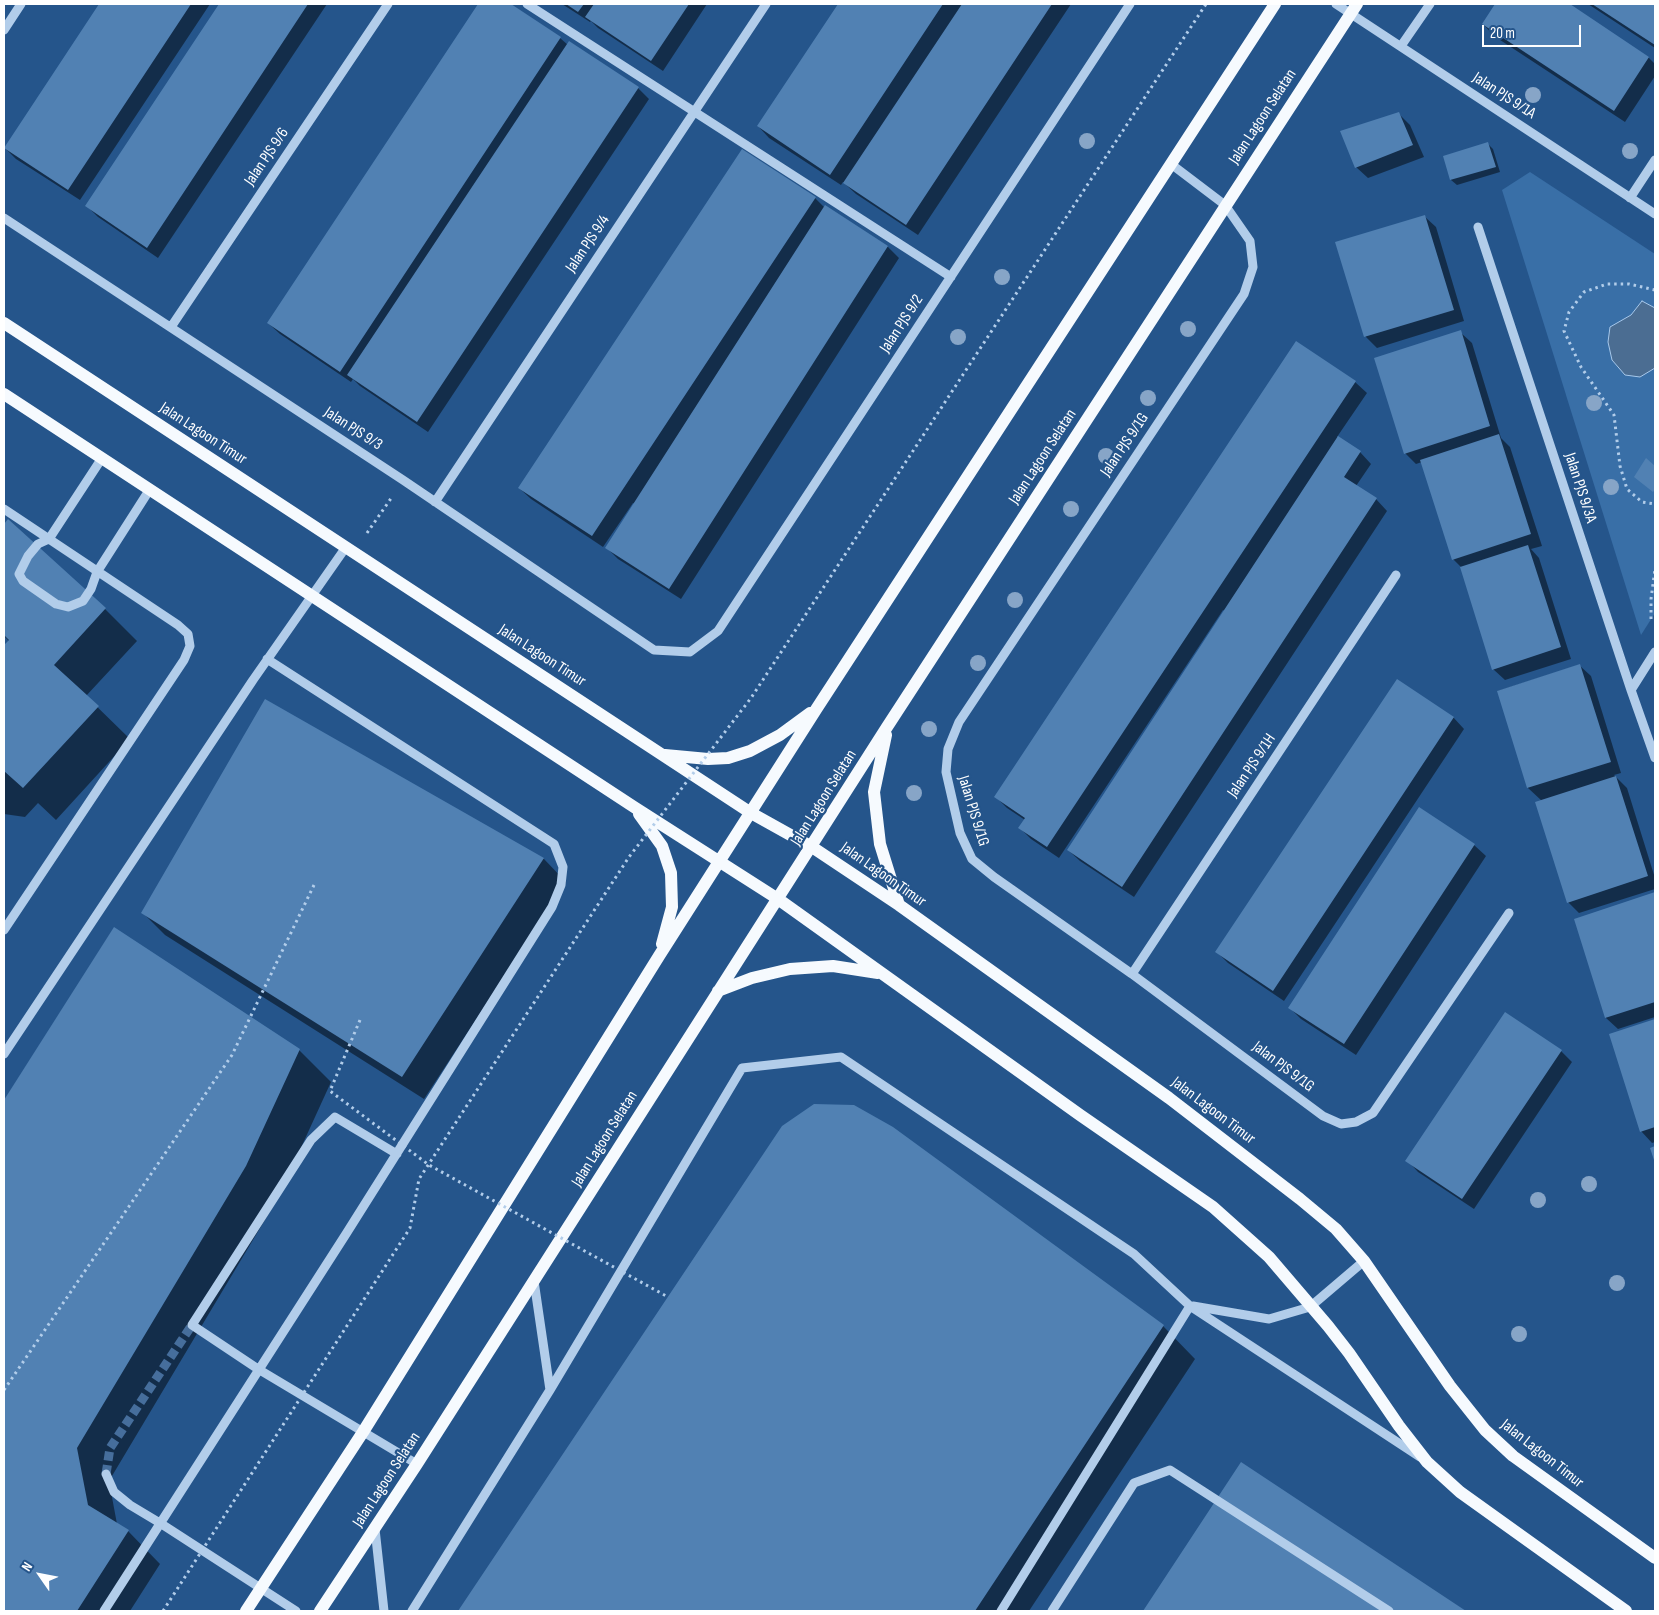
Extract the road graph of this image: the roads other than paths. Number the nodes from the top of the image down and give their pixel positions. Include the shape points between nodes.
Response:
1 (21, 4) edge
2 (388, 4) edge
3 (526, 4) edge
4 (766, 4) edge
5 (1130, 4) edge
6 (1275, 4) edge
7 (1336, 4) edge
8 (1430, 4) edge
9 (1354, 9) edge
10 (4, 30) edge
11 (1401, 46) junction
12 (694, 112) junction
13 (1655, 160) edge
14 (1171, 164) junction
15 (1630, 198) junction
16 (1225, 205) junction
17 (1655, 214) edge
18 (4, 218) edge
19 (1478, 227) dead end
20 (951, 277) junction
21 (4, 323) edge
22 (171, 327) junction
23 (4, 394) edge
24 (102, 458) junction
25 (150, 489) junction
26 (435, 502) junction
27 (4, 509) edge
28 (49, 539) junction
29 (350, 550) junction
30 (97, 572) junction
31 (1396, 575) dead end
32 (311, 595) junction
33 (690, 652) joint
34 (1655, 652) edge
35 (267, 659) junction
36 (1631, 690) junction
37 (817, 708) junction
38 (887, 727) junction
39 (663, 755) junction
40 (1655, 758) edge
41 (634, 807) junction
42 (751, 813) junction
43 (812, 847) junction
44 (719, 862) junction
45 (778, 899) junction
46 (898, 905) junction
47 (1509, 913) dead end
48 (4, 930) edge
49 (659, 956) junction
50 (881, 973) junction
51 (1132, 974) junction
52 (718, 991) junction
53 (4, 1054) edge
54 (397, 1154) junction
55 (1364, 1261) junction
56 (534, 1281) junction
57 (1190, 1306) junction
58 (1310, 1307) junction
59 (258, 1370) junction
60 (550, 1390) junction
61 (363, 1432) junction
62 (1428, 1462) junction
63 (417, 1464) junction
64 (106, 1474) tunnel mouth
65 (160, 1523) junction
66 (374, 1529) junction
67 (1655, 1558) edge
68 (261, 1588) junction
69 (104, 1611) edge
70 (246, 1611) edge
71 (296, 1611) edge
72 (320, 1611) edge
73 (384, 1611) edge
74 (412, 1611) edge
75 (1001, 1611) edge
76 (1052, 1611) edge
77 (1389, 1611) edge
78 (1626, 1611) edge

1 - 10 street
2 - 22 street, Jalan PJS 9/6
3 - 12 street
4 - 12 street, Jalan PJS 9/4
5 - 20 street, Jalan PJS 9/2
6 - 14 main road
7 - 9 street, Jalan PJS 9/1A
8 - 11 street
9 - 11 street, Jalan PJS 9/1A
9 - 16 main road, Jalan Lagoon Selatan
11 - 15 street, Jalan PJS 9/1A
12 - 20 street
12 - 26 street, Jalan PJS 9/4
13 - 15 street
14 - 16 street, Jalan PJS 9/1G
14 - 37 main road
15 - 17 street, Jalan PJS 9/1A
16 - 38 main road, Jalan Lagoon Selatan
16 - 51 street, Jalan PJS 9/1G via 1250,241 1253,267 1244,294 959,722 948,749 946,772 960,833 972,859
18 - 22 street, Jalan PJS 9/3
19 - 36 street, Jalan PJS 9/3A
20 - 33 street, Jalan PJS 9/2 via 718,631
21 - 29 main road, Jalan Lagoon Timur
22 - 26 street, Jalan PJS 9/3
23 - 24 main road
24 - 25 main road
24 - 28 street
25 - 30 street
25 - 32 main road
26 - 33 street, Jalan PJS 9/3 via 654,650
27 - 28 street
28 - 30 street
28 - 30 street via 38,544 19,574 23,581 50,600 68,607 83,601
29 - 32 street
29 - 39 main road, Jalan Lagoon Timur
30 - 48 street via 178,625 188,634 190,646 184,660
31 - 51 street, Jalan PJS 9/1H
32 - 35 street
32 - 41 main road
34 - 36 street
35 - 53 street
35 - 54 street via 554,844 563,867 561,885 552,908
36 - 40 street, Jalan PJS 9/3A
37 - 39 main road via 780,735 728,758
37 - 42 main road
38 - 43 main road, Jalan Lagoon Selatan
38 - 46 main road via 874,792 880,844
39 - 42 main road, Jalan Lagoon Timur
41 - 44 main road
41 - 49 main road via 662,846 671,873 672,907
42 - 43 main road, Jalan Lagoon Timur
42 - 44 main road
43 - 45 main road, Jalan Lagoon Selatan
43 - 46 main road, Jalan Lagoon Timur
44 - 45 main road
44 - 49 main road
45 - 50 main road
45 - 52 main road, Jalan Lagoon Selatan
46 - 55 main road, Jalan Lagoon Timur via 1169,1098 1329,1223
47 - 51 street, Jalan PJS 9/1G via 1373,1113 1356,1122 1341,1124 1323,1116
49 - 61 main road
50 - 52 main road via 833,966 790,969
50 - 58 main road via 1213,1208 1269,1257
52 - 56 main road, Jalan Lagoon Selatan
54 - 59 street
54 - 59 street via 335,1117 311,1140 192,1325
55 - 58 street
55 - 67 main road, Jalan Lagoon Timur via 1450,1386 1485,1430 1513,1456
56 - 60 street
56 - 63 main road, Jalan Lagoon Selatan
57 - 58 street via 1269,1318
57 - 60 street via 1134,1254 841,1057 742,1068
57 - 62 street
57 - 75 street
58 - 62 main road via 1349,1353
59 - 61 street
59 - 65 street
60 - 74 street
61 - 63 street
61 - 68 main road
62 - 78 main road via 1460,1492
63 - 66 main road, Jalan Lagoon Selatan
64 - 65 street via 114,1492
65 - 68 street
65 - 69 street
66 - 72 main road, Jalan Lagoon Selatan
66 - 73 street
68 - 70 main road
68 - 71 street
76 - 77 street via 1134,1483 1170,1470

